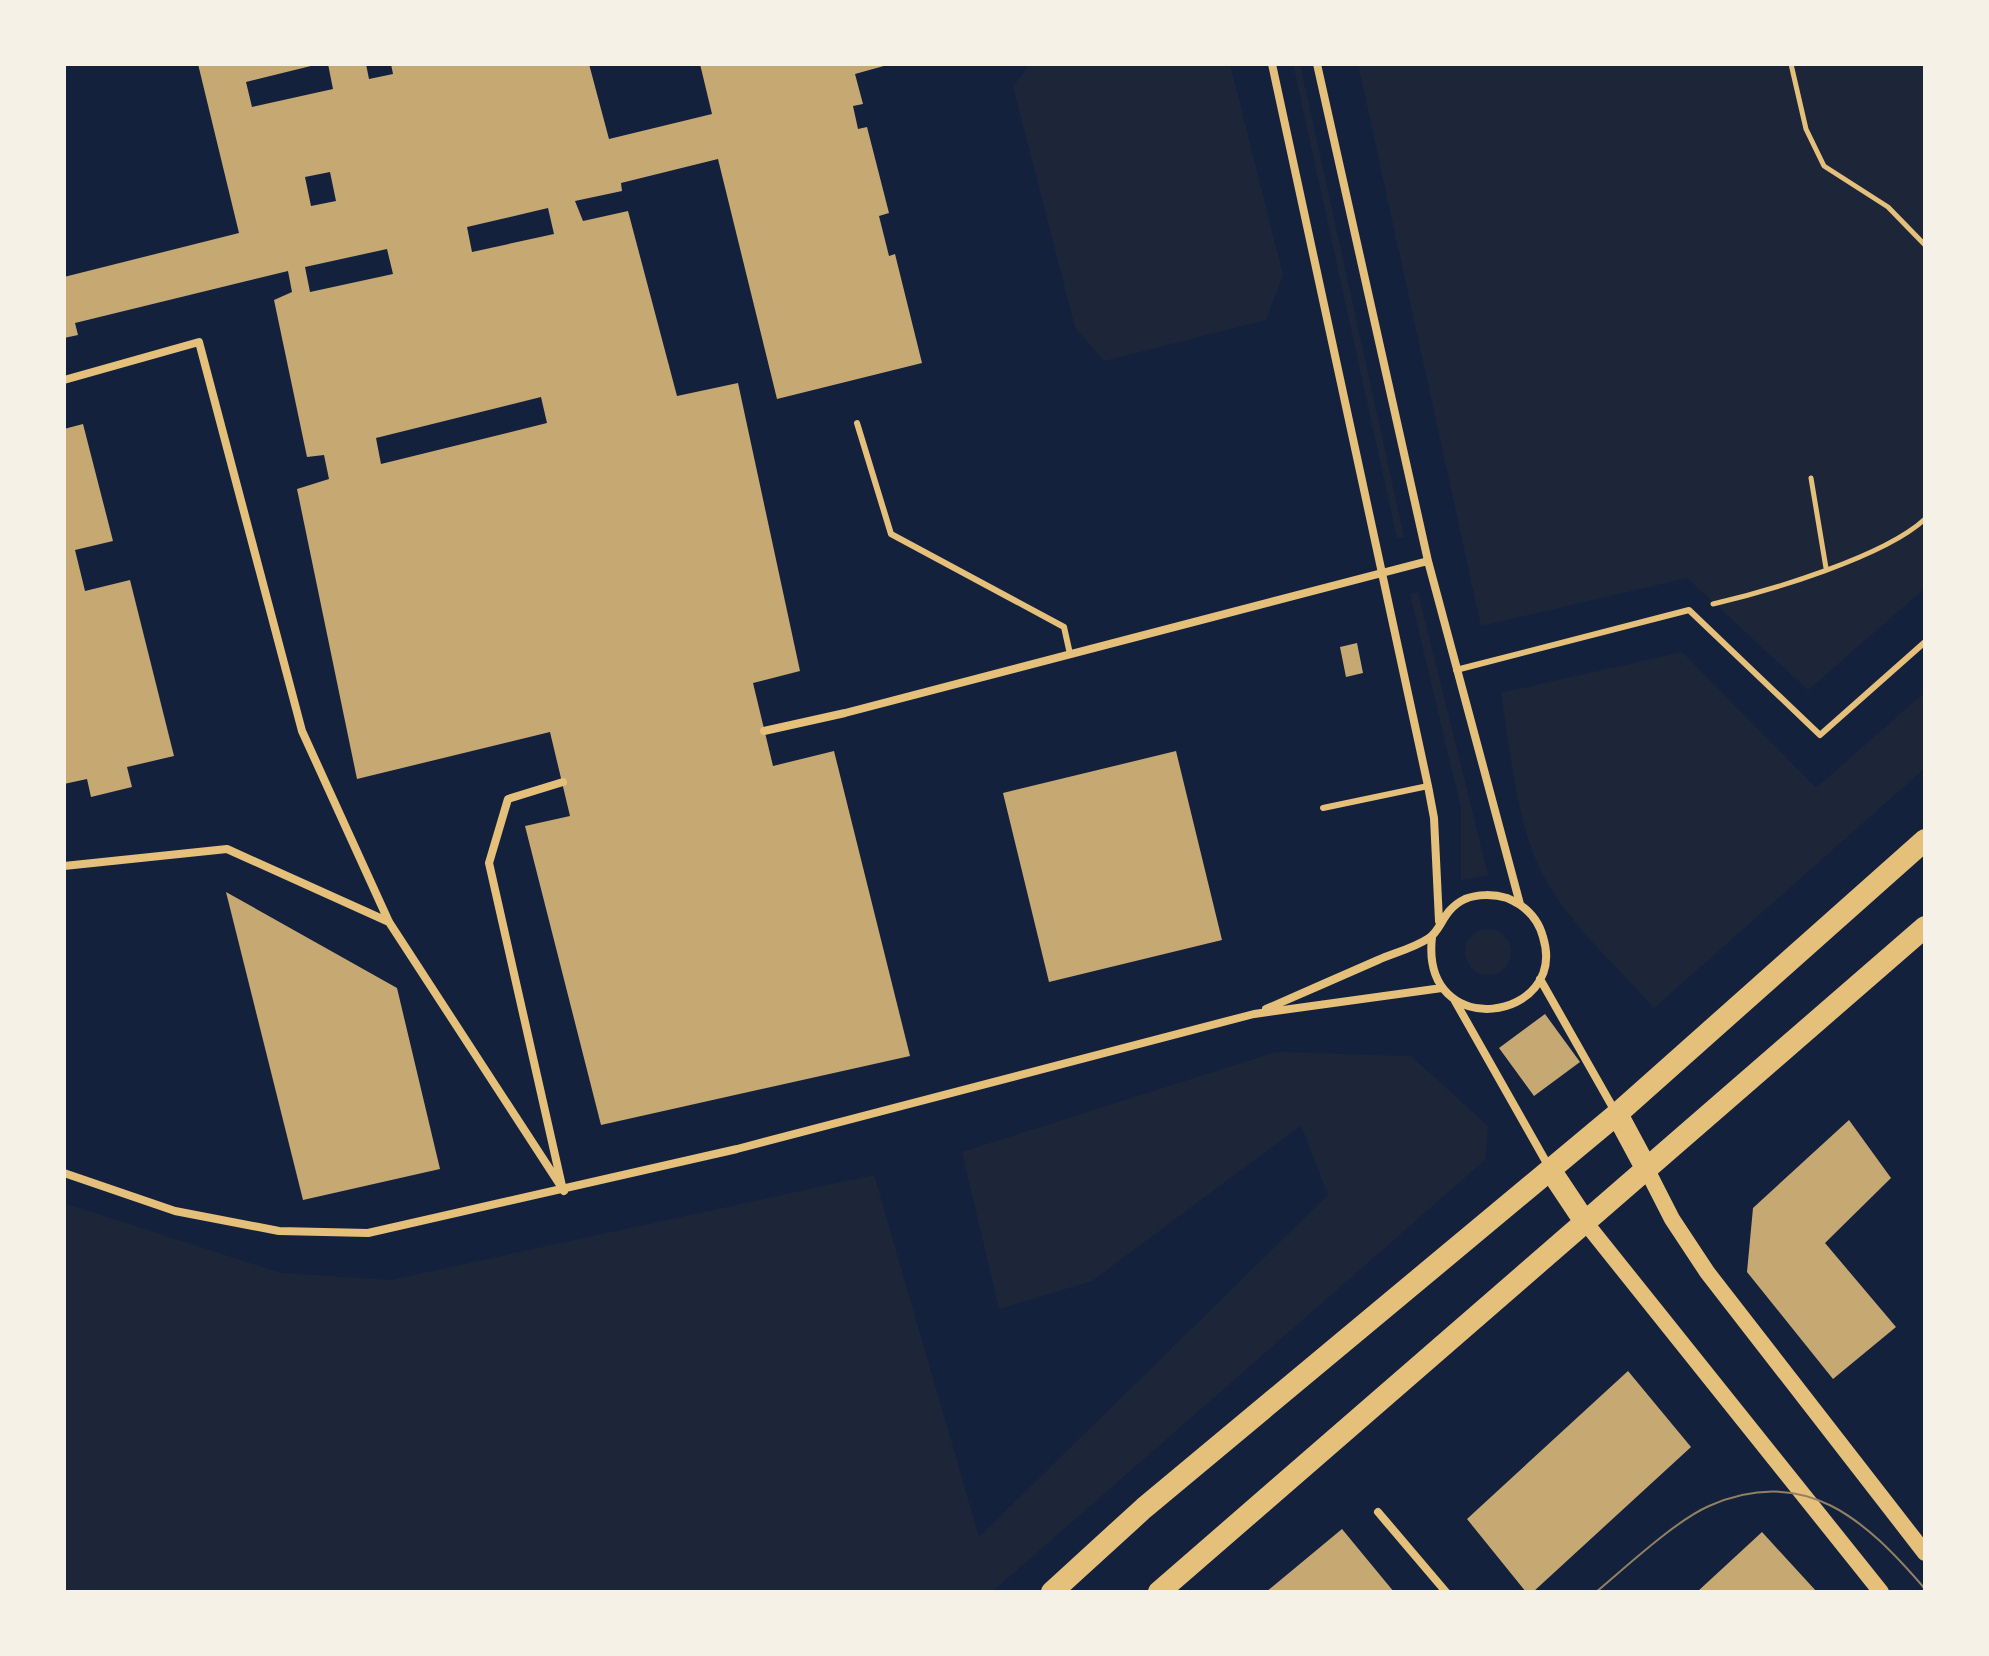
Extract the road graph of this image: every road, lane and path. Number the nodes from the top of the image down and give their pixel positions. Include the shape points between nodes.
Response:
1 (1272, 64) edge
2 (1317, 64) edge
3 (1791, 64) edge
4 (1925, 245) edge
5 (64, 380) edge
6 (857, 423) dead end
7 (1811, 478) dead end
8 (1925, 519) edge
9 (1428, 561) junction
10 (1826, 568) junction
11 (1383, 572) junction
12 (1689, 610) junction
13 (1925, 642) edge
14 (1070, 654) junction
15 (1456, 670) junction
16 (764, 731) dead end
17 (563, 782) dead end
18 (1428, 786) junction
19 (1323, 808) dead end
20 (1925, 840) edge
21 (64, 866) edge
22 (1520, 904) junction
23 (1439, 921) junction
24 (389, 922) junction
25 (1925, 927) edge
26 (1432, 937) junction
27 (1540, 979) junction
28 (1442, 988) junction
29 (1455, 1001) junction
30 (1254, 1014) junction
31 (1617, 1114) junction
32 (1646, 1168) junction
33 (1551, 1171) junction
34 (64, 1173) edge
35 (564, 1191) junction
36 (1585, 1222) junction
37 (1378, 1512) dead end
38 (1924, 1549) edge
39 (1052, 1592) edge
40 (1159, 1592) edge
41 (1446, 1592) edge
42 (1881, 1592) edge

1 - 11 street
2 - 9 street
3 - 4 path via 1806,129 1824,166 1888,207
5 - 24 street via 199,342 302,731
6 - 14 lane via 891,534 1064,627
7 - 10 path
8 - 10 path via 1883,548
9 - 11 street
9 - 15 street
10 - 12 path
11 - 14 street
11 - 18 street
12 - 13 lane via 1820,735
12 - 15 lane
14 - 16 street
15 - 22 street
17 - 35 street via 508,799 489,863
18 - 19 lane
18 - 23 street
20 - 31 highway
21 - 24 street via 227,849
22 - 23 street via 1494,896 1467,898
22 - 27 street via 1544,938
23 - 26 street
24 - 35 street
25 - 32 highway
26 - 28 street via 1430,955
26 - 30 street
27 - 29 street via 1511,1006 1492,1011
27 - 31 street
28 - 29 street
28 - 30 street
29 - 33 street
30 - 35 street
31 - 32 highway
31 - 33 highway
32 - 36 highway
32 - 38 main road via 1707,1272
33 - 36 highway
33 - 39 highway via 1144,1508
34 - 35 street via 175,1211 279,1231 368,1233
36 - 40 highway
36 - 42 main road
37 - 41 street

